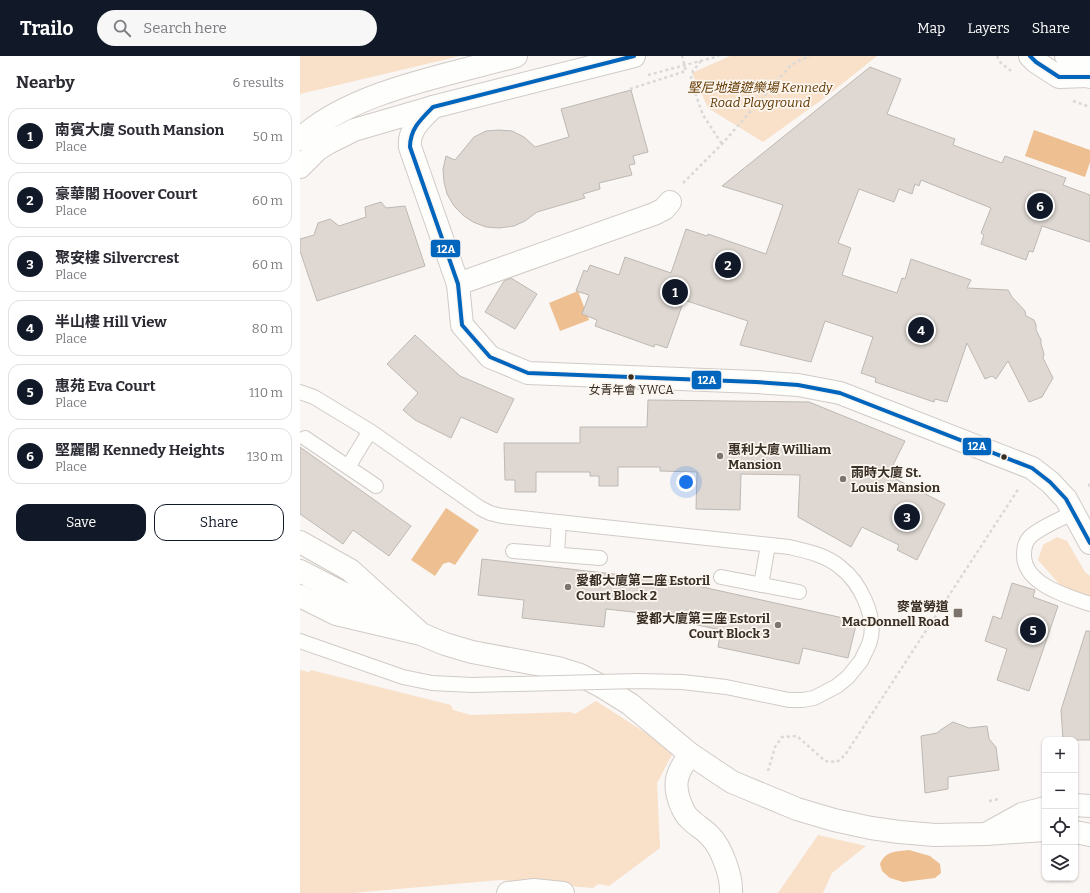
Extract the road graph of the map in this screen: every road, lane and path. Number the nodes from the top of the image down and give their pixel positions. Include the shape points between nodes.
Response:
1 (516, 56) edge
2 (634, 56) edge
3 (682, 56) edge
4 (719, 56) edge
5 (810, 56) edge
6 (1030, 56) edge
7 (1081, 66) edge
8 (630, 89) dead end
9 (433, 107) junction
10 (300, 139) edge
11 (722, 144) junction
12 (300, 167) edge
13 (675, 193) joint
14 (458, 284) junction
15 (300, 392) edge
16 (370, 430) junction
17 (306, 438) dead end
18 (348, 467) junction
19 (1090, 484) edge
20 (376, 486) dead end
21 (1020, 486) dead end
22 (1090, 487) edge
23 (1069, 506) junction
24 (559, 522) junction
25 (300, 542) edge
26 (1090, 542) edge
27 (768, 545) junction
28 (513, 551) dead end
29 (557, 554) junction
30 (600, 558) dead end
31 (300, 571) edge
32 (721, 577) dead end
33 (761, 585) junction
34 (798, 592) dead end
35 (300, 596) edge
36 (1090, 604) edge
37 (930, 624) junction
38 (936, 628) dead end
39 (421, 634) junction
40 (300, 641) edge
41 (690, 754) junction
42 (768, 771) dead end
43 (1078, 805) edge
44 (1090, 806) edge
45 (1042, 809) edge
46 (1042, 830) edge
47 (1078, 833) edge
48 (986, 834) junction
49 (1090, 835) edge
50 (508, 893) edge
51 (563, 893) edge
52 (732, 893) edge

1 - 10 main road via 411,84 373,98 336,113
2 - 9 main road
3 - 8 path, bridge via 686,71
4 - 11 path via 701,61 691,78 703,114
5 - 11 path via 790,66
6 - 7 main road via 1059,77
9 - 12 main road via 354,130 328,142
9 - 14 main road via 412,131 410,147
11 - 13 path
13 - 14 main road via 664,208 654,214
14 - 23 main road via 462,325 490,357 528,373 756,382 798,385 840,393 1032,468 1050,482
15 - 16 lane via 314,396
16 - 18 lane
16 - 24 lane via 490,513
17 - 18 lane
18 - 20 lane
19 - 22 path
21 - 37 path
23 - 26 main road
23 - 36 lane via 1030,537 1024,549 1026,568 1046,586
24 - 27 lane
24 - 29 lane
25 - 39 main road via 350,570
27 - 33 lane
27 - 40 lane, bridge via 810,552 829,560 841,567 851,578 866,602 871,622 870,641 861,661 837,686 814,698 789,700 726,687 682,682 432,682 403,677
28 - 29 lane
29 - 30 lane
31 - 39 main road
32 - 33 lane
33 - 34 lane
35 - 39 main road via 336,614
37 - 38 path
37 - 42 path via 845,755 837,762 825,761 797,736 782,737 775,747
39 - 41 main road via 472,652 558,668 580,675 630,704
41 - 48 main road via 732,782 797,809 834,820 898,832 935,835
41 - 52 main road via 679,769 676,793 687,817 711,837 718,848 731,880
43 - 44 main road
45 - 48 main road via 1022,814
46 - 48 main road
47 - 49 main road
50 - 51 main road via 534,890

